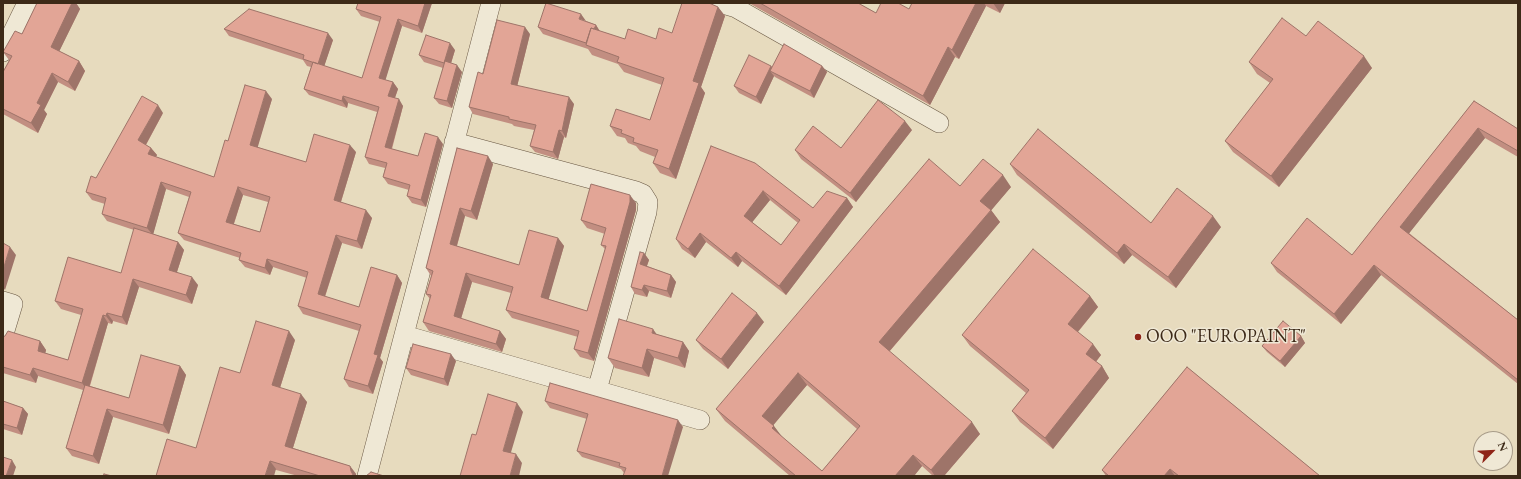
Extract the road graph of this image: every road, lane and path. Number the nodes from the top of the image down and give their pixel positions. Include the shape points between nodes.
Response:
1 (27, 3) edge
2 (491, 3) edge
3 (719, 3) edge
4 (3, 52) edge
5 (938, 123) dead end
6 (454, 142) junction
7 (3, 301) edge
8 (404, 335) junction
9 (3, 337) edge
10 (597, 390) junction
11 (700, 420) dead end
12 (367, 476) edge

1 - 4 street
2 - 6 street
3 - 5 street via 736,8
6 - 8 street
6 - 10 street via 636,191 643,194 648,202 648,212
7 - 9 street via 13,304
8 - 10 street
8 - 12 street
10 - 11 street

